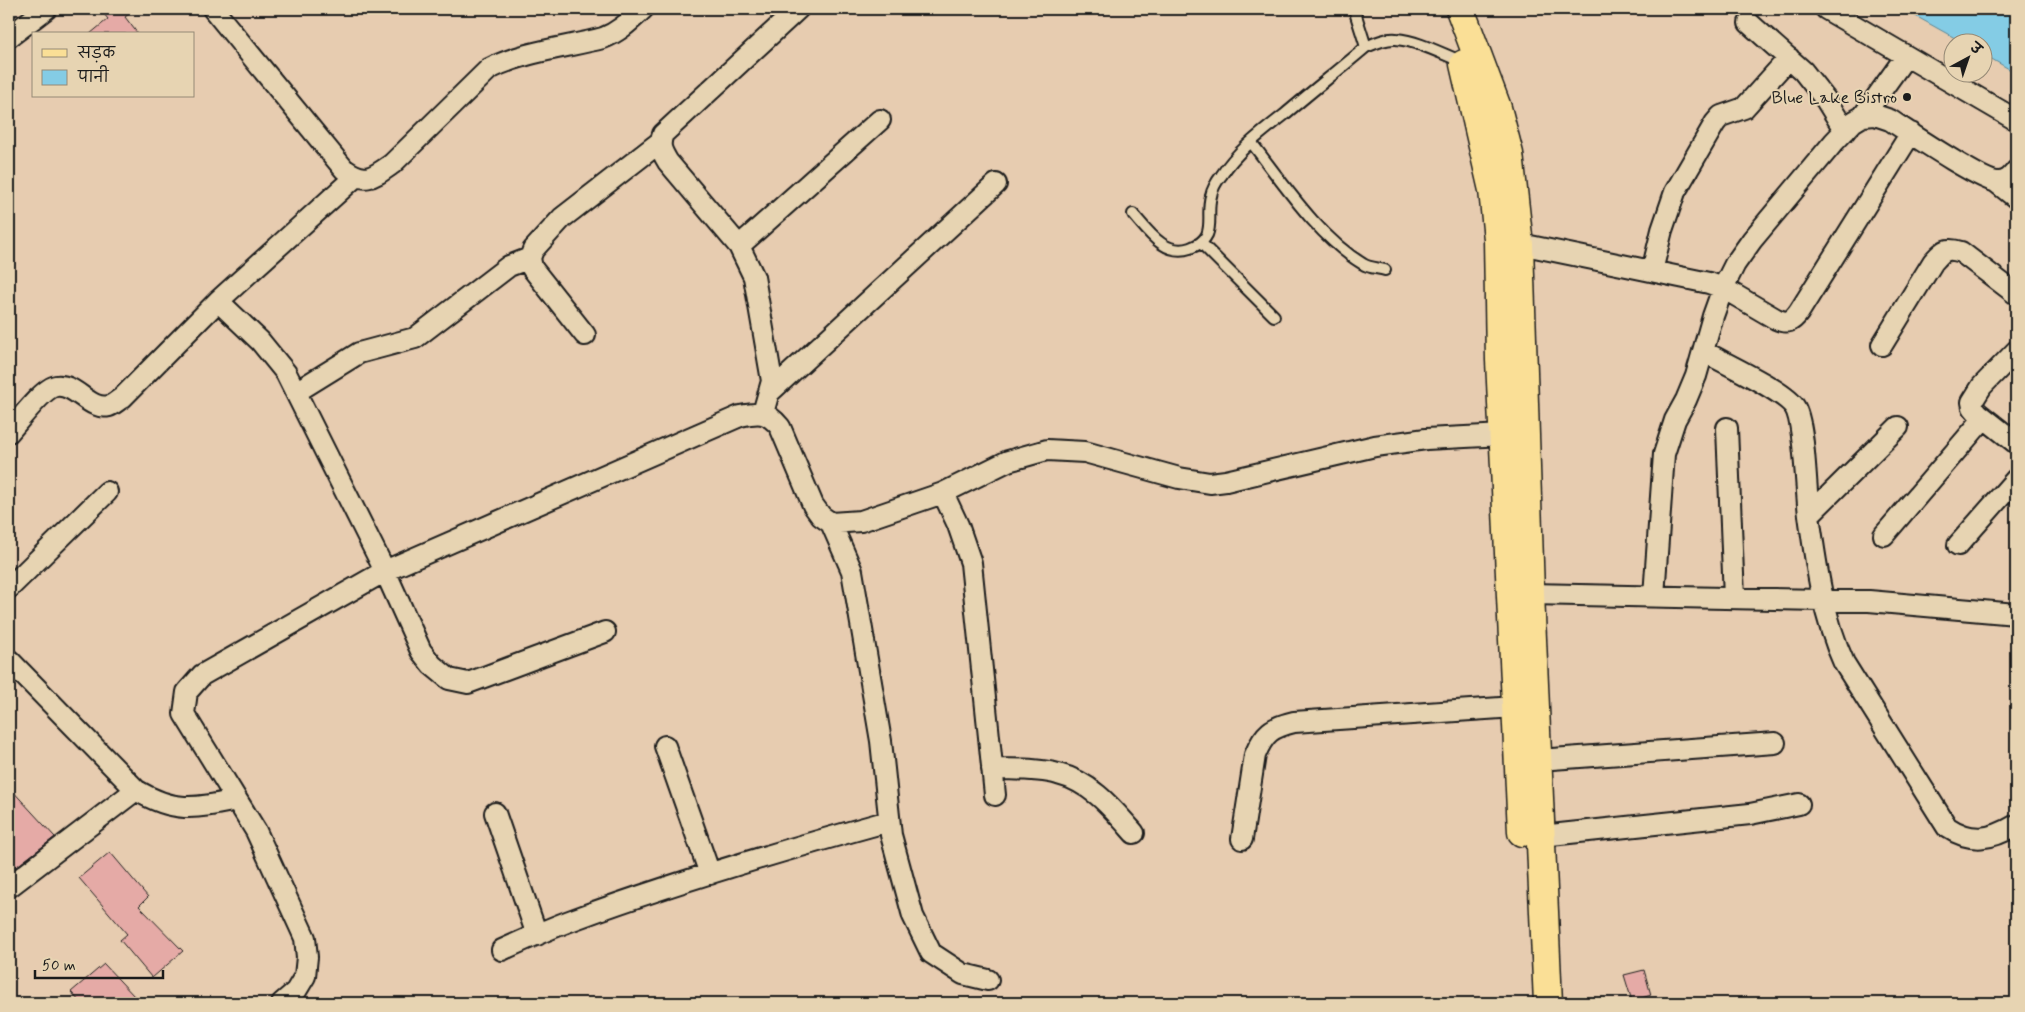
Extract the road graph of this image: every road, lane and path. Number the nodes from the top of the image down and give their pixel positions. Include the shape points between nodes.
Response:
1 (46, 9) edge
2 (213, 9) edge
3 (643, 9) edge
4 (798, 9) edge
5 (1354, 9) edge
6 (1444, 9) edge
7 (1460, 9) edge
8 (1826, 9) edge
9 (9, 15) edge
10 (1750, 23) dead end
11 (27, 24) junction
12 (9, 37) edge
13 (1366, 47) junction
14 (1906, 56) junction
15 (1789, 58) junction
16 (1464, 62) junction
17 (1864, 116) junction
18 (880, 120) dead end
19 (2016, 120) edge
20 (1845, 131) junction
21 (1911, 133) junction
22 (660, 142) junction
23 (1250, 142) junction
24 (2016, 170) edge
25 (355, 177) junction
26 (1996, 182) junction
27 (996, 184) dead end
28 (2016, 198) edge
29 (1133, 214) dead end
30 (1508, 242) junction
31 (1201, 243) junction
32 (739, 246) junction
33 (530, 258) junction
34 (1385, 270) dead end
35 (1652, 271) junction
36 (1723, 288) junction
37 (2016, 294) edge
38 (218, 301) junction
39 (1274, 316) dead end
40 (585, 335) dead end
41 (1882, 345) dead end
42 (1702, 351) junction
43 (2016, 351) edge
44 (296, 392) junction
45 (770, 392) junction
46 (764, 413) junction
47 (1984, 418) junction
48 (1898, 427) dead end
49 (1728, 428) dead end
50 (9, 432) edge
51 (1504, 435) junction
52 (2016, 442) edge
53 (2016, 479) edge
54 (107, 492) dead end
55 (943, 493) junction
56 (1809, 515) junction
57 (831, 523) junction
58 (1884, 535) dead end
59 (1958, 545) dead end
60 (385, 571) junction
61 (9, 588) edge
62 (1530, 594) junction
63 (1654, 596) junction
64 (1734, 598) junction
65 (1823, 600) junction
66 (2016, 614) edge
67 (605, 632) dead end
68 (9, 660) edge
69 (1526, 707) junction
70 (1775, 743) dead end
71 (665, 746) dead end
72 (1538, 760) junction
73 (992, 769) junction
74 (136, 790) junction
75 (995, 795) dead end
76 (236, 800) junction
77 (1799, 804) dead end
78 (495, 813) dead end
79 (889, 821) junction
80 (2016, 825) edge
81 (1134, 833) dead end
82 (1541, 836) junction
83 (1242, 839) dead end
84 (710, 874) junction
85 (10, 883) edge
86 (537, 935) junction
87 (502, 950) dead end
88 (988, 980) dead end
89 (282, 1003) edge
90 (1532, 1003) edge
91 (1548, 1003) edge

1 - 11 street
2 - 25 street via 328,151
3 - 25 street via 614,34 528,54 489,69 392,164 376,176 367,179
4 - 22 street via 663,134
5 - 13 lane
6 - 16 main road
7 - 30 main road via 1497,108 1509,154
8 - 14 street
9 - 11 street
10 - 15 street
11 - 12 street
13 - 16 lane via 1395,39
13 - 23 lane
14 - 17 street
14 - 19 street
15 - 20 street via 1812,81
15 - 35 street via 1744,108 1721,116 1715,123 1675,192
16 - 30 main road
17 - 20 street
17 - 21 street via 1875,115 1890,120
18 - 32 street
20 - 36 street via 1752,240
21 - 26 street
21 - 36 street via 1791,322 1776,319
22 - 32 street via 668,162
22 - 33 street via 562,218 533,250
23 - 31 lane via 1220,176 1210,197 1210,224
23 - 34 lane via 1342,249 1365,265
24 - 26 street via 2007,181
25 - 38 street
26 - 28 street
27 - 45 street
29 - 31 lane via 1165,246 1178,252
30 - 35 street
30 - 51 main road via 1500,360
30 - 62 main road
31 - 39 lane
32 - 45 street via 754,277 770,362
33 - 40 street via 540,280
33 - 44 street via 509,266 415,338 359,353
35 - 36 street
36 - 42 street
37 - 41 street via 1960,252 1943,251
38 - 44 street via 271,353
38 - 50 street via 122,398 110,406 99,406 68,387 55,386
42 - 56 street via 1784,396 1795,407
42 - 63 street via 1696,376 1675,420 1664,454
43 - 47 street via 1972,402
44 - 60 street
45 - 46 street
46 - 57 street via 780,427 813,505
46 - 60 street via 740,416
47 - 52 street
47 - 58 street
48 - 56 street
49 - 64 street
51 - 55 street via 1426,439 1376,446 1210,483 1179,478 1085,452 1047,450 1008,461
51 - 69 main road
53 - 59 street
54 - 61 street
55 - 57 street via 861,521
55 - 73 street via 970,563
56 - 65 street
57 - 79 street via 852,571 881,741
60 - 67 street via 421,651 449,679 468,683
60 - 76 street via 202,675 187,692 184,714
62 - 63 street
62 - 69 main road
63 - 64 street
64 - 65 street
65 - 66 street via 1919,604
65 - 80 street via 1844,663 1947,827 1960,836 1974,839
68 - 74 street
69 - 72 main road
69 - 83 street via 1294,722 1278,726 1264,738 1255,755
69 - 90 main road
70 - 72 street
71 - 84 street
72 - 82 main road
73 - 75 street
73 - 81 street via 1045,772 1076,781 1111,807
74 - 76 street via 168,806 198,808
74 - 85 street
76 - 89 street via 256,831 305,938 305,976 296,991
77 - 82 street via 1750,814
78 - 86 street
79 - 84 street
79 - 88 street via 913,916 931,953 963,974
82 - 91 main road
84 - 86 street via 622,902
86 - 87 street

